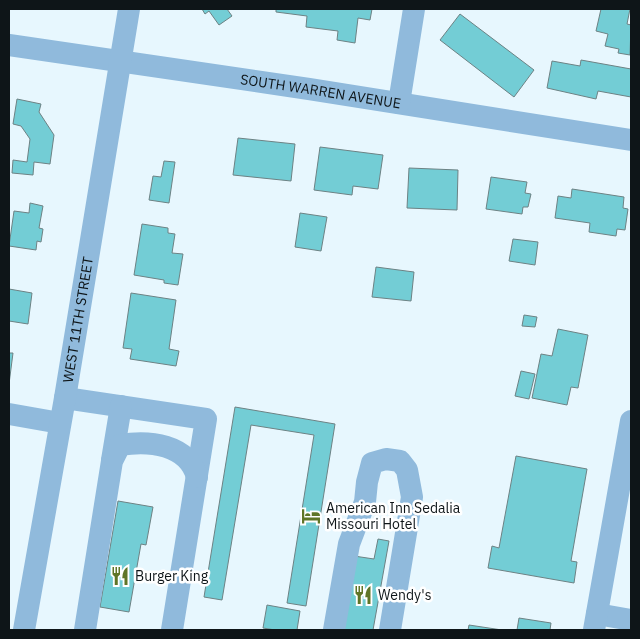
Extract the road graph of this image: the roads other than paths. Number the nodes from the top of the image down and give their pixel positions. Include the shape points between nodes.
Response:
1 (129, 9) edge
2 (414, 9) edge
3 (9, 45) edge
4 (120, 60) junction
5 (399, 103) junction
6 (631, 140) edge
7 (65, 398) junction
8 (121, 406) junction
9 (9, 414) edge
10 (631, 420) edge
11 (60, 423) junction
12 (112, 461) junction
13 (197, 477) junction
14 (631, 620) edge
15 (596, 622) edge
16 (24, 630) edge
17 (85, 630) edge
18 (172, 630) edge
19 (334, 630) edge
20 (390, 630) edge

1 - 4 street, WEST 11TH STREET
2 - 5 street
3 - 4 street, SOUTH WARREN AVENUE
4 - 5 street, SOUTH WARREN AVENUE
4 - 7 street, WEST 11TH STREET
5 - 6 street, SOUTH WARREN AVENUE
7 - 8 street
7 - 11 street, WEST 11TH STREET
8 - 12 street
8 - 13 street via 206,419
9 - 11 street
10 - 15 street
11 - 16 street, WEST 11TH STREET
12 - 13 street via 120,445 137,442 158,444 174,448 194,468
12 - 17 street
13 - 18 street
14 - 15 street
19 - 20 street via 349,544 365,502 372,464 386,459 400,461 407,470 412,497

